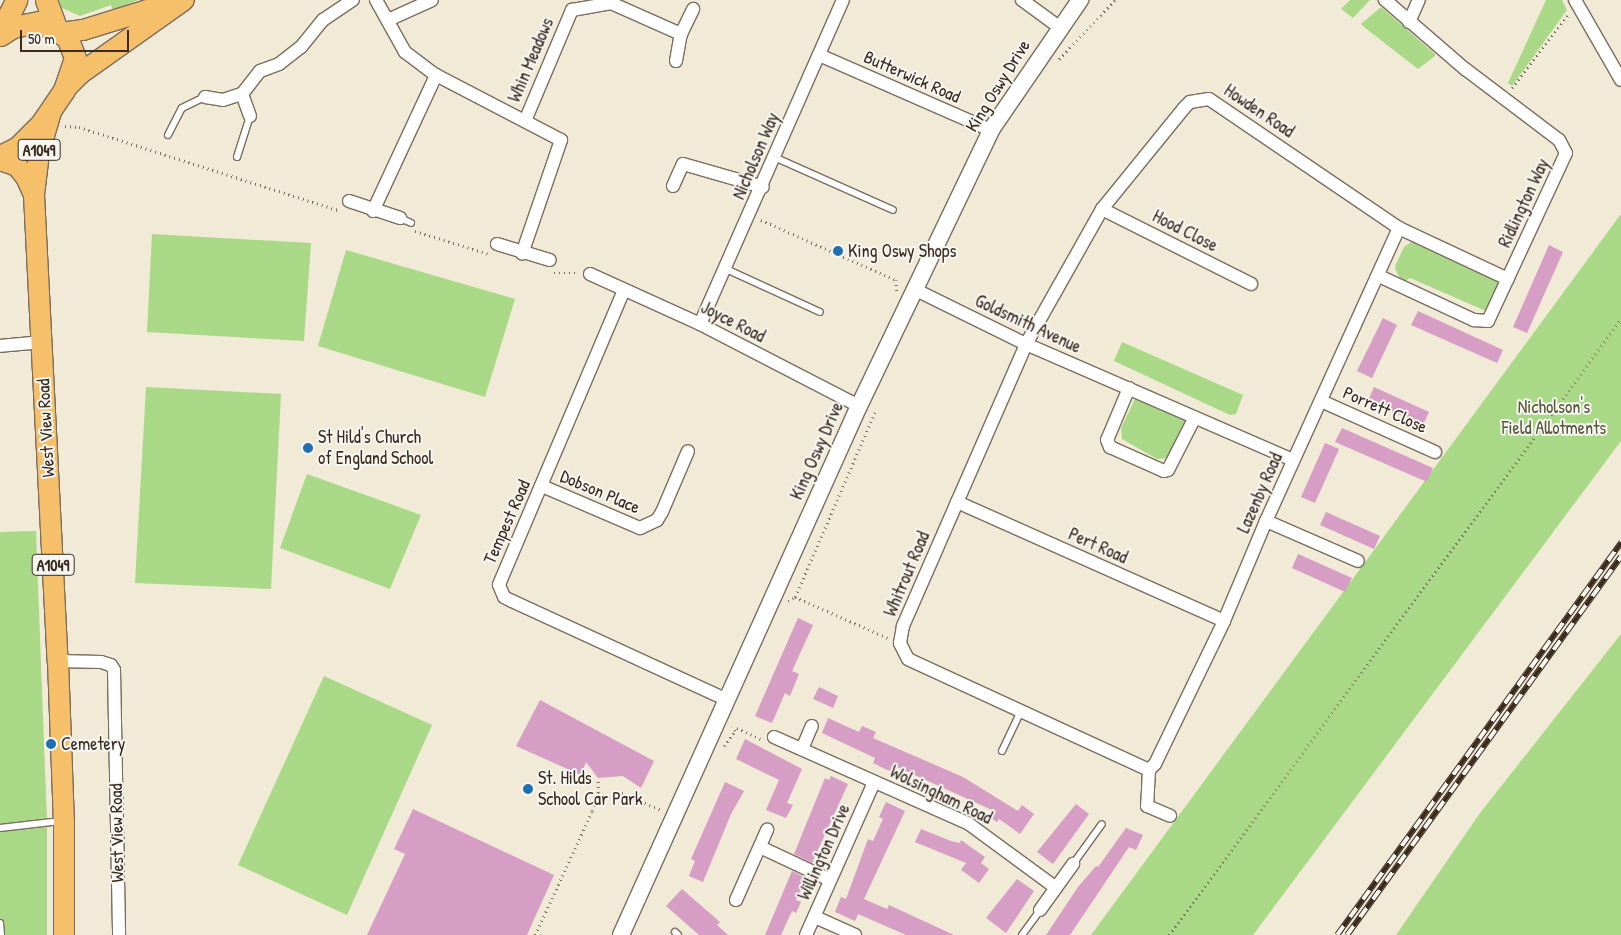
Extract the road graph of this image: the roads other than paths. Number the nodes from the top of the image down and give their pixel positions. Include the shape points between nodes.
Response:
1 (16, 0) edge
2 (46, 0) edge
3 (182, 0) edge
4 (353, 0) edge
5 (376, 0) edge
6 (432, 0) edge
7 (843, 0) edge
8 (1022, 0) edge
9 (1080, 0) edge
10 (1385, 0) edge
11 (1419, 0) edge
12 (1576, 2) edge
13 (693, 9) dead end
14 (388, 20) junction
15 (1409, 22) junction
16 (1059, 27) junction
17 (58, 31) junction
18 (0, 33) edge
19 (681, 34) junction
20 (819, 55) junction
21 (676, 61) dead end
22 (436, 75) junction
23 (1621, 80) edge
24 (64, 90) junction
25 (242, 94) junction
26 (205, 97) joint
27 (52, 107) junction
28 (250, 116) joint
29 (525, 121) junction
30 (990, 130) junction
31 (168, 135) dead end
32 (0, 156) edge
33 (237, 157) dead end
34 (774, 157) junction
35 (0, 160) edge
36 (673, 186) dead end
37 (762, 188) junction
38 (34, 195) junction
39 (349, 207) road end
40 (1102, 209) junction
41 (893, 210) dead end
42 (373, 211) junction
43 (406, 221) dead end
44 (1399, 228) junction
45 (498, 251) road end
46 (522, 254) junction
47 (547, 265) road end
48 (726, 268) junction
49 (590, 274) road end
50 (1380, 276) junction
51 (1508, 279) junction
52 (1251, 284) dead end
53 (914, 289) junction
54 (624, 290) junction
55 (820, 312) dead end
56 (700, 324) junction
57 (42, 342) junction
58 (1026, 344) junction
59 (0, 346) edge
60 (1129, 388) junction
61 (1321, 400) junction
62 (859, 406) junction
63 (1195, 417) junction
64 (688, 451) dead end
65 (1435, 452) dead end
66 (1294, 460) junction
67 (542, 486) junction
68 (957, 502) junction
69 (1266, 521) junction
70 (1358, 561) dead end
71 (1224, 621) junction
72 (58, 661) junction
73 (726, 700) junction
74 (1020, 711) junction
75 (812, 726) dead end
76 (771, 740) road end
77 (802, 749) junction
78 (1002, 751) dead end
79 (1149, 770) junction
80 (874, 782) junction
81 (1170, 816) dead end
82 (64, 821) junction
83 (1102, 824) dead end
84 (0, 828) edge
85 (767, 830) dead end
86 (760, 847) junction
87 (1073, 864) joint
88 (830, 880) junction
89 (1056, 888) junction
90 (736, 900) dead end
91 (1040, 910) joint
92 (815, 917) junction
93 (0, 923) edge
94 (1, 935) edge
95 (64, 935) edge
96 (119, 935) edge
97 (620, 935) edge
98 (806, 935) edge
99 (855, 935) edge
100 (1022, 935) edge

1 - 18 highway
2 - 17 highway
3 - 17 main road via 84,30
3 - 24 main road via 81,73
4 - 25 street via 323,20 294,53 260,71
5 - 14 street, Whin Meadows
6 - 14 street
7 - 20 street, Nicholson Way
8 - 16 street
9 - 16 street, King Oswy Drive
10 - 15 street, Ridlington Way
11 - 15 street
12 - 23 street
13 - 19 street
14 - 22 street, Whin Meadows via 405,52
15 - 51 street, Ridlington Way via 1559,140 1566,153
16 - 30 street, King Oswy Drive
17 - 18 highway via 39,22 26,22
17 - 24 highway via 72,47 75,58 74,69
19 - 21 street
19 - 29 street, Whin Meadows via 611,3 572,10
20 - 30 street, Butterwick Road
20 - 34 street, Nicholson Way
22 - 29 street, Whin Meadows
22 - 42 street
24 - 27 highway
25 - 26 street via 223,100
25 - 28 street
26 - 31 lane via 182,108
27 - 32 highway via 31,135
27 - 38 main road, West View Road / A1049 via 39,153
28 - 33 lane
29 - 46 street, Whin Meadows via 560,140
30 - 53 street, King Oswy Drive
34 - 37 street, Nicholson Way
34 - 41 lane
35 - 38 main road, West View Road / A1049 via 17,166
36 - 37 street via 682,164
37 - 48 street, Nicholson Way
38 - 57 main road, West View Road / A1049
39 - 42 street
40 - 44 street, Howden Road via 1184,108 1190,102 1209,99
40 - 52 street, Hood Close
40 - 58 street, Howden Road
42 - 43 street
44 - 50 street, Lazenby Road
44 - 51 street, Howden Road
45 - 46 street
46 - 47 street
48 - 55 lane
48 - 56 street, Nicholson Way
49 - 54 street, Joyce Road
50 - 51 street, Ridlington Way via 1480,322 1488,321 1494,315
50 - 61 street, Lazenby Road
53 - 58 street, Goldsmith Avenue
53 - 62 street, King Oswy Drive
54 - 56 street, Joyce Road
54 - 67 street, Tempest Road
56 - 62 street, Joyce Road
57 - 59 street
57 - 72 main road, West View Road / A1049
58 - 60 street, Goldsmith Avenue
58 - 68 street, Whitrout Road
60 - 63 street, Goldsmith Avenue
60 - 63 street via 1107,440 1110,447 1164,472 1168,470
61 - 65 street, Porrett Close
61 - 66 street, Lazenby Road
62 - 73 street, King Oswy Drive
63 - 66 street, Goldsmith Avenue
64 - 67 street, Dobson Place via 662,512 656,520 640,528
66 - 69 street, Lazenby Road
67 - 73 street, Tempest Road via 501,579 504,596
68 - 71 street, Pert Road
68 - 74 street, Whitrout Road via 903,626 900,643 908,659
69 - 70 street
69 - 71 street, Lazenby Road
71 - 79 street, Lazenby Road via 1155,764
72 - 82 main road, West View Road / A1049
72 - 96 street, West View Road via 101,662 111,665 114,670
73 - 97 street, King Oswy Drive
74 - 78 lane
74 - 79 street, Whitrout Road
75 - 77 street
76 - 77 street, Wolsingham Road
77 - 80 street, Wolsingham Road
79 - 81 street via 1147,806
80 - 88 street, Willington Drive
80 - 89 street, Wolsingham Road via 974,827
82 - 84 lane
82 - 95 main road, West View Road / A1049
83 - 87 lane
85 - 86 street
86 - 88 street
86 - 90 street
87 - 89 street
88 - 92 street, Willington Drive
89 - 91 street
91 - 100 lane
92 - 98 street, Willington Drive
92 - 99 street
93 - 94 lane

